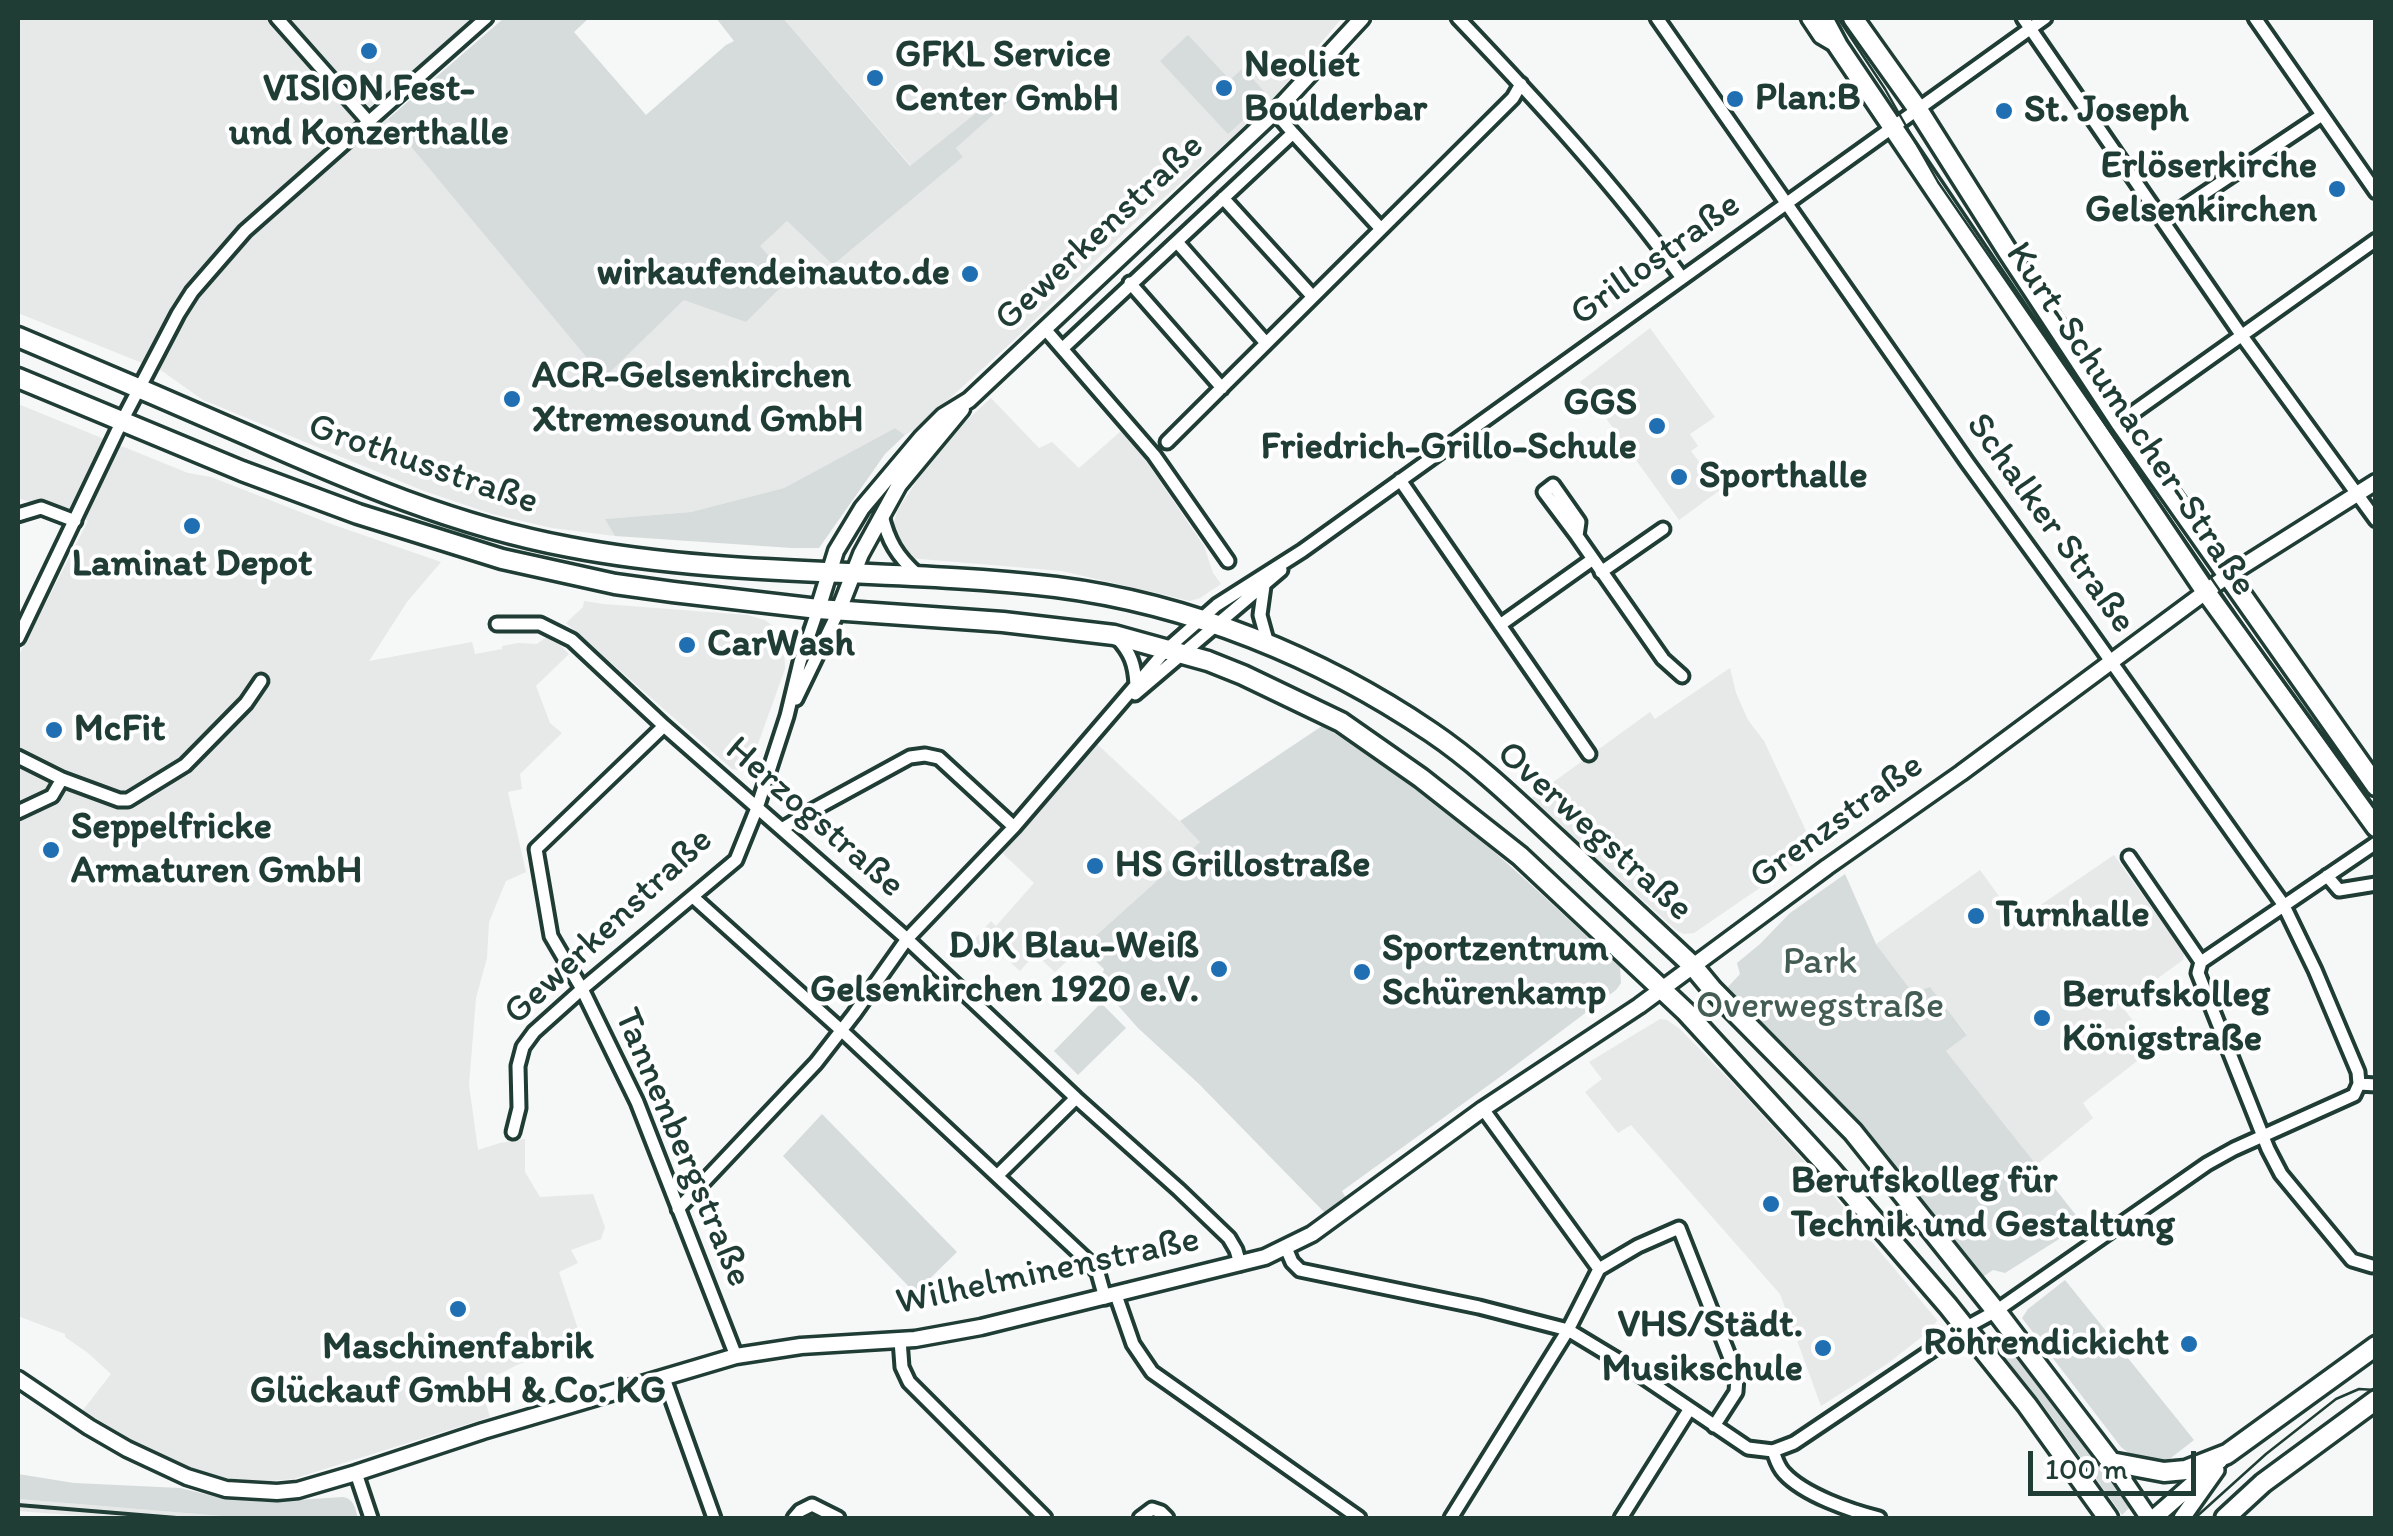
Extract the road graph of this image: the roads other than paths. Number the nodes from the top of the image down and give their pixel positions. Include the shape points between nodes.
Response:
1 (277, 18) edge
2 (486, 18) edge
3 (1362, 18) edge
4 (1458, 18) edge
5 (1657, 18) edge
6 (1809, 18) edge
7 (1823, 18) edge
8 (1853, 18) edge
9 (1861, 18) edge
10 (2045, 18) edge
11 (2255, 18) edge
12 (2027, 22) edge
13 (1872, 44) junction
14 (1838, 46) junction
15 (1521, 84) junction
16 (1917, 108) junction
17 (1274, 112) junction
18 (2322, 115) junction
19 (368, 121) junction
20 (1893, 128) junction
21 (1293, 133) junction
22 (2376, 192) edge
23 (1223, 198) junction
24 (1787, 203) junction
25 (2164, 221) junction
26 (1381, 229) junction
27 (2376, 240) edge
28 (1177, 242) junction
29 (1682, 278) junction
30 (1130, 283) junction
31 (1313, 297) junction
32 (1045, 329) junction
33 (2242, 336) junction
34 (18, 337) edge
35 (1266, 343) junction
36 (1063, 348) junction
37 (18, 378) edge
38 (1222, 388) junction
39 (140, 389) junction
40 (969, 400) junction
41 (122, 422) junction
42 (2120, 422) junction
43 (1167, 442) dead end
44 (1400, 480) junction
45 (2376, 482) edge
46 (2357, 495) junction
47 (18, 515) edge
48 (882, 515) junction
49 (2376, 520) edge
50 (75, 522) junction
51 (1663, 529) dead end
52 (1577, 536) dead end
53 (1302, 551) junction
54 (1592, 559) junction
55 (1228, 561) dead end
56 (828, 571) junction
57 (1601, 572) junction
58 (853, 574) junction
59 (2227, 576) junction
60 (920, 577) junction
61 (1264, 586) junction
62 (2206, 592) junction
63 (818, 609) junction
64 (839, 610) junction
65 (1206, 622) junction
66 (498, 624) dead end
67 (1500, 625) junction
68 (1114, 635) junction
69 (18, 638) edge
70 (1268, 644) junction
71 (1174, 652) junction
72 (2111, 660) junction
73 (1682, 676) dead end
74 (261, 681) dead end
75 (1136, 686) junction
76 (787, 716) junction
77 (1109, 716) junction
78 (664, 726) junction
79 (1589, 754) dead end
80 (18, 757) edge
81 (62, 779) junction
82 (2376, 786) edge
83 (757, 808) junction
84 (18, 812) edge
85 (1014, 827) junction
86 (2376, 827) edge
87 (782, 830) junction
88 (2376, 843) edge
89 (2129, 857) dead end
90 (2326, 876) junction
91 (2376, 884) edge
92 (693, 897) junction
93 (2283, 904) junction
94 (906, 939) junction
95 (1693, 966) junction
96 (2200, 968) junction
97 (582, 988) junction
98 (1664, 989) junction
99 (842, 1031) junction
100 (2359, 1084) junction
101 (2376, 1085) edge
102 (1076, 1098) junction
103 (1484, 1109) junction
104 (513, 1132) dead end
105 (2264, 1136) junction
106 (998, 1176) junction
107 (678, 1209) junction
108 (1286, 1248) junction
109 (1240, 1264) junction
110 (2372, 1266) dead end
111 (1599, 1269) junction
112 (1110, 1296) junction
113 (1996, 1311) junction
114 (1965, 1328) junction
115 (1568, 1330) junction
116 (900, 1340) junction
117 (2376, 1346) edge
118 (736, 1356) junction
119 (664, 1378) junction
120 (18, 1379) edge
121 (2376, 1400) edge
122 (1689, 1410) junction
123 (1714, 1426) junction
124 (1773, 1452) junction
125 (2227, 1454) junction
126 (2111, 1462) junction
127 (356, 1473) junction
128 (1041, 1517) edge
129 (371, 1518) edge
130 (714, 1518) edge
131 (794, 1518) edge
132 (838, 1518) edge
133 (1140, 1518) edge
134 (1168, 1518) edge
135 (1359, 1518) edge
136 (1452, 1518) edge
137 (1621, 1518) edge
138 (1879, 1518) edge
139 (2108, 1518) edge
140 (2152, 1518) edge
141 (2182, 1518) edge
142 (2225, 1518) edge

1 - 19 street
2 - 19 street
3 - 17 street, Gewerkenstraße
4 - 15 street
5 - 24 street, Schalker Straße
6 - 14 street, Kurt-Schumacher-Straße
7 - 14 main road, Kurt-Schumacher-Straße
8 - 13 main road, Kurt-Schumacher-Straße
9 - 13 street, Kurt-Schumacher-Straße
10 - 12 street, Grillostraße
11 - 18 street
12 - 16 street, Grillostraße
12 - 25 street
13 - 16 main road, Kurt-Schumacher-Straße
14 - 20 main road, Kurt-Schumacher-Straße
15 - 26 street
15 - 29 street
16 - 20 street, Grillostraße
16 - 42 main road, Kurt-Schumacher-Straße
17 - 21 street
17 - 32 street, Gewerkenstraße
18 - 22 street
18 - 25 street
19 - 39 street via 219,258 178,314
20 - 24 street, Grillostraße
20 - 62 main road, Kurt-Schumacher-Straße
21 - 23 street, Gewerkenstraße
21 - 26 street
23 - 28 street, Gewerkenstraße
23 - 31 street
24 - 29 street, Grillostraße
24 - 72 street, Schalker Straße
25 - 33 street
26 - 31 street
27 - 33 street
28 - 30 street, Gewerkenstraße
28 - 35 street
29 - 44 street, Grillostraße
30 - 36 street, Gewerkenstraße
30 - 38 street
31 - 35 street
32 - 36 street
32 - 40 street, Gewerkenstraße
33 - 42 street
33 - 46 street
34 - 39 main road, Grothusstraße
35 - 38 street
36 - 55 street via 1154,454
37 - 41 main road, Grothusstraße
38 - 43 street
39 - 41 street
39 - 56 main road, Grothusstraße via 352,481 514,536 625,557
40 - 48 street, Gewerkenstraße
40 - 56 street, Gewerkenstraße via 906,453 862,508
41 - 50 street
41 - 63 main road, Grothusstraße via 358,514 502,559 615,584
42 - 59 main road, Kurt-Schumacher-Straße
44 - 53 street, Grillostraße
44 - 67 street
45 - 46 street, Grenzstraße
46 - 49 street
46 - 59 street, Grenzstraße
47 - 50 street via 41,508
48 - 58 street, Gewerkenstraße
48 - 60 street via 890,546
50 - 69 street
51 - 57 street
52 - 54 street
53 - 61 street, Grillostraße
53 - 65 street, Grillostraße via 1217,605
54 - 57 street
54 - 67 street
56 - 58 main road, Overwegstraße
56 - 63 street, Gewerkenstraße
57 - 73 street via 1663,660
58 - 60 main road, Overwegstraße
58 - 64 street, Gewerkenstraße
59 - 62 street, Grenzstraße
59 - 82 main road, Kurt-Schumacher-Straße
60 - 65 main road, Overwegstraße via 1108,596
61 - 65 street, Grillostraße
61 - 70 street via 1260,615
62 - 72 street, Grenzstraße
62 - 86 main road, Kurt-Schumacher-Straße
63 - 64 main road, Overwegstraße
63 - 76 street, Gewerkenstraße
64 - 68 main road, Overwegstraße
64 - 76 street, Gewerkenstraße
65 - 70 main road, Overwegstraße
65 - 71 street, Grillostraße
66 - 78 street, Herzogstraße via 555,629
67 - 79 street
68 - 71 main road, Overwegstraße
68 - 75 street via 1128,650
70 - 95 main road, Overwegstraße via 1348,681 1434,734
71 - 75 street, Grillostraße
71 - 77 street, Grillostraße
71 - 98 main road, Overwegstraße via 1342,722 1520,856
72 - 93 street, Schalker Straße
72 - 95 street, Grenzstraße
74 - 81 street via 185,765 128,800
75 - 77 street, Grillostraße
76 - 83 street, Gewerkenstraße
77 - 85 street, Grillostraße
78 - 83 street, Herzogstraße
78 - 97 street, Tannenbergstraße via 536,849 551,936
80 - 81 street
81 - 84 street via 52,796
83 - 87 street, Herzogstraße
83 - 92 street, Gewerkenstraße via 736,860
85 - 87 street via 940,758 925,754
85 - 94 street, Grillostraße
87 - 94 street, Herzogstraße
88 - 90 street
89 - 96 street
90 - 91 street via 2339,890
90 - 93 street
92 - 97 street, Gewerkenstraße
92 - 99 street
93 - 96 street
93 - 100 street, Schalker Straße
94 - 99 street, Grillostraße
94 - 102 street, Herzogstraße
95 - 98 street, Grenzstraße
95 - 113 main road, Overwegstraße via 1853,1132
96 - 105 street
97 - 104 street, Gewerkenstraße via 524,1047
97 - 107 street, Tannenbergstraße via 637,1102
98 - 103 street, Grenzstraße
98 - 114 main road, Overwegstraße via 1854,1195
99 - 106 street
99 - 107 street, Grillostraße
100 - 101 street
100 - 105 street via 2354,1095
102 - 106 street
102 - 109 street, Herzogstraße via 1228,1238
103 - 108 street, Grenzstraße
103 - 111 street
105 - 110 street via 2281,1174 2340,1246 2352,1260
105 - 113 street via 2196,1171
106 - 112 street via 1096,1268
107 - 118 street, Tannenbergstraße
108 - 109 street, Wilhelminenstraße
108 - 115 street via 1300,1270
109 - 112 street, Wilhelminenstraße
111 - 115 street
111 - 123 street via 1679,1228 1737,1376 1736,1392
112 - 116 street, Wilhelminenstraße
112 - 135 street via 1152,1372
113 - 114 street
113 - 126 main road, Overwegstraße
114 - 124 street
114 - 139 main road, Overwegstraße
115 - 122 street
115 - 136 street
116 - 118 street, Wilhelminenstraße
116 - 128 street via 909,1382
117 - 125 main road
118 - 119 street, Wilhelminenstraße
119 - 127 street, Wilhelminenstraße
119 - 130 street
120 - 127 street, Wilhelminenstraße via 88,1427 186,1478 252,1492 298,1490
121 - 142 main road
122 - 123 street
122 - 137 street
123 - 124 street via 1748,1448
124 - 138 street via 1794,1482
125 - 126 main road via 2164,1472
125 - 140 main road
125 - 141 main road
126 - 140 main road, Overwegstraße
127 - 129 street
131 - 132 street via 812,1505
133 - 134 street via 1152,1509

